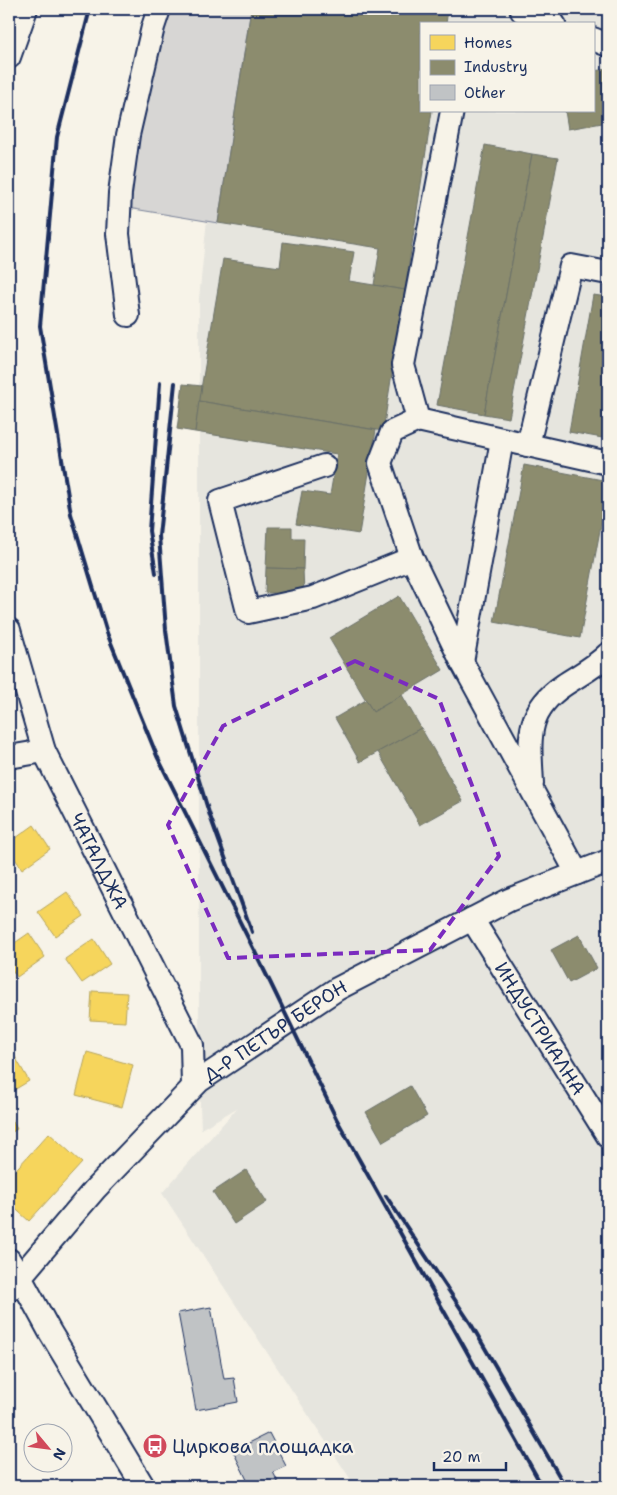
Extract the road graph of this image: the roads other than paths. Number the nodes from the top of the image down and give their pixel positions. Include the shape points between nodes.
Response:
1 (26, 9) edge
2 (159, 9) edge
3 (518, 13) edge
4 (547, 22) edge
5 (594, 39) edge
6 (608, 45) edge
7 (9, 57) edge
8 (452, 112) edge
9 (608, 273) edge
10 (128, 315) dead end
11 (418, 420) junction
12 (502, 440) junction
13 (528, 445) junction
14 (608, 463) edge
15 (324, 466) dead end
16 (412, 558) junction
17 (9, 630) edge
18 (606, 660) edge
19 (462, 662) junction
20 (44, 751) junction
21 (9, 757) edge
22 (533, 792) junction
23 (608, 861) edge
24 (577, 873) junction
25 (472, 919) junction
26 (193, 1086) junction
27 (608, 1136) edge
28 (12, 1276) edge
29 (143, 1486) edge

1 - 7 street
2 - 10 street via 128,135 120,193 118,234
3 - 4 street
5 - 6 street
8 - 11 street via 403,365
9 - 13 street via 571,266
11 - 12 street
11 - 16 street via 392,432 380,463
12 - 13 street
12 - 19 street
13 - 14 street
15 - 16 street via 220,501 248,612 313,598
16 - 19 street
17 - 20 street, ЧАТАЛДЖА
18 - 22 street via 563,686 540,707 530,745
19 - 22 street
20 - 21 street
20 - 26 street, ЧАТАЛДЖА via 192,1045
22 - 24 street
23 - 24 street, Д-Р ПЕТЪР БЕРОН
24 - 25 street, Д-Р ПЕТЪР БЕРОН via 509,900
25 - 26 street, Д-Р ПЕТЪР БЕРОН via 337,990
25 - 27 street, ИНДУСТРИАЛНА
26 - 28 street, Д-Р ПЕТЪР БЕРОН
28 - 29 street via 50,1332

